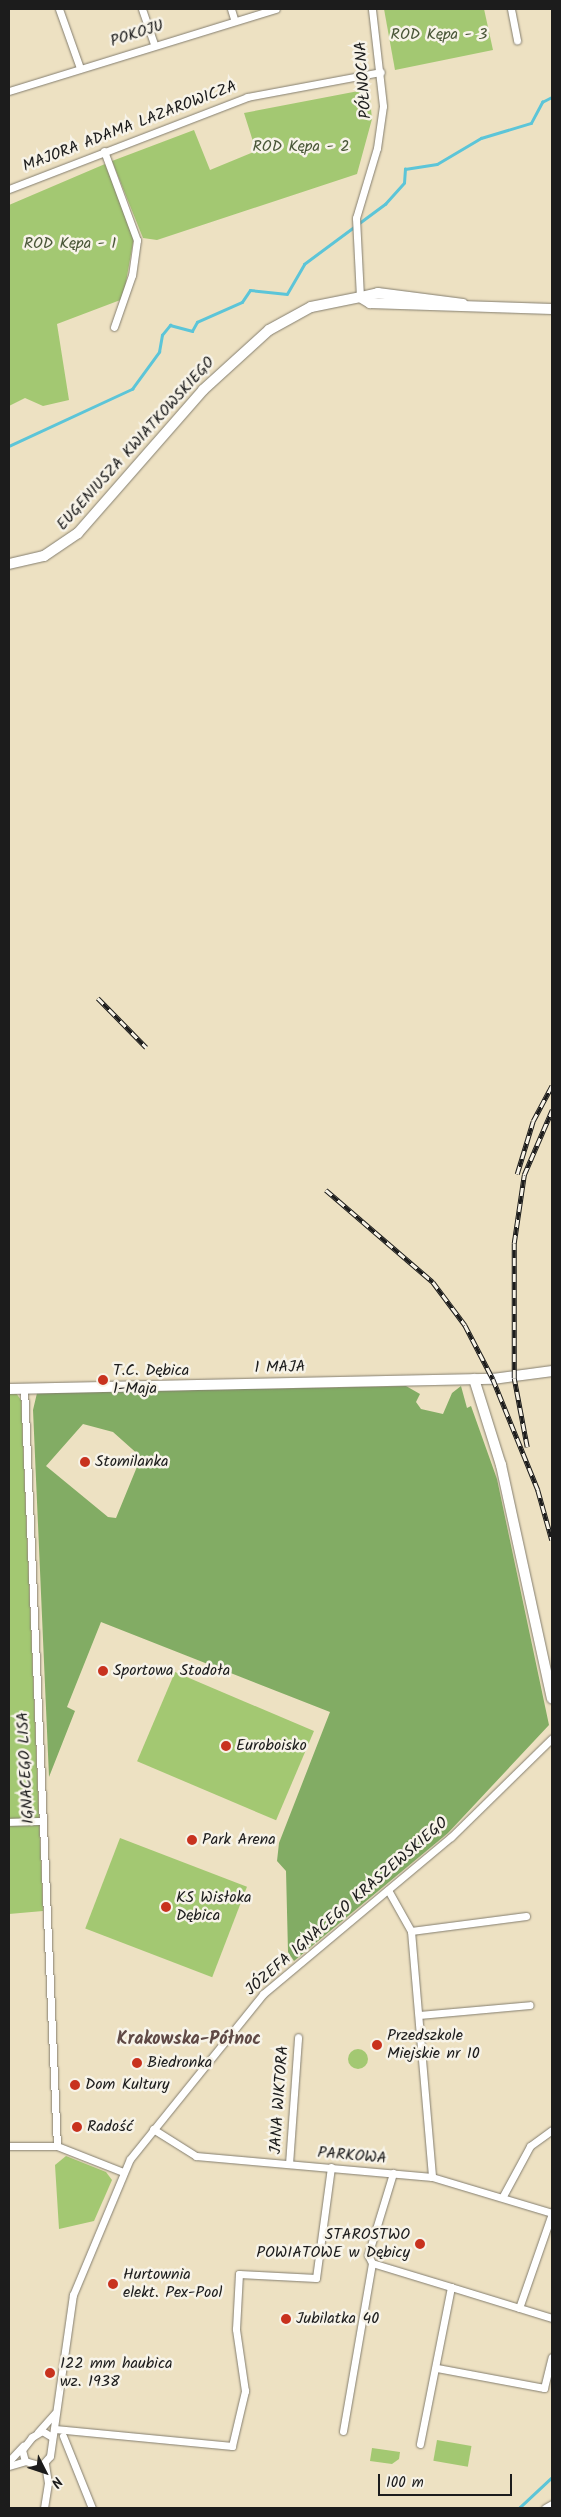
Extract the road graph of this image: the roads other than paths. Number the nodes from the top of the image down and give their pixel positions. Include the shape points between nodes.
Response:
1 (60, 9) edge
2 (142, 9) edge
3 (231, 9) edge
4 (276, 9) edge
5 (372, 9) edge
6 (511, 9) edge
7 (234, 19) junction
8 (517, 40) dead end
9 (154, 43) junction
10 (80, 68) junction
11 (380, 72) junction
12 (9, 91) edge
13 (104, 151) junction
14 (9, 189) edge
15 (360, 297) junction
16 (552, 309) edge
17 (114, 327) dead end
18 (9, 564) edge
19 (552, 1371) edge
20 (474, 1379) junction
21 (24, 1388) junction
22 (9, 1389) edge
23 (552, 1698) edge
24 (552, 1738) edge
25 (43, 1821) junction
26 (9, 1822) edge
27 (388, 1890) junction
28 (526, 1916) dead end
29 (411, 1931) junction
30 (530, 2005) dead end
31 (419, 2016) junction
32 (298, 2037) dead end
33 (153, 2129) junction
34 (552, 2130) edge
35 (9, 2146) edge
36 (57, 2146) junction
37 (289, 2164) junction
38 (331, 2168) junction
39 (122, 2172) junction
40 (393, 2173) junction
41 (432, 2177) junction
42 (504, 2196) junction
43 (552, 2213) edge
44 (372, 2263) junction
45 (451, 2287) junction
46 (519, 2308) junction
47 (552, 2318) edge
48 (552, 2357) edge
49 (438, 2368) junction
50 (57, 2410) junction
51 (55, 2429) junction
52 (343, 2431) dead end
53 (38, 2432) junction
54 (72, 2434) junction
55 (63, 2436) junction
56 (52, 2439) junction
57 (25, 2444) junction
58 (420, 2444) dead end
59 (9, 2461) edge
60 (25, 2462) junction
61 (44, 2464) junction
62 (9, 2466) edge
63 (552, 2504) edge
64 (44, 2508) edge
65 (92, 2508) edge
66 (545, 2508) edge

1 - 10 street
2 - 9 street
3 - 7 street
4 - 7 street, POKOJU
5 - 11 street, PÓŁNOCNA
6 - 8 street
7 - 9 street, POKOJU
9 - 10 street, POKOJU
10 - 12 street, POKOJU
11 - 13 street, MAJORA ADAMA LAZAROWICZA via 247,97
11 - 15 street, PÓŁNOCNA via 381,127 356,218
13 - 14 street, MAJORA ADAMA LAZAROWICZA
13 - 17 street via 137,240 132,275
15 - 16 street, EUGENIUSZA KWIATKOWSKIEGO via 378,293 463,304
15 - 18 street, EUGENIUSZA KWIATKOWSKIEGO via 311,307 269,330 203,390 78,533 44,556
19 - 20 street, 1 MAJA
20 - 21 street, 1 MAJA
20 - 23 street via 501,1465
21 - 22 street, 1 MAJA
21 - 25 street, IGNACEGO LISA
24 - 27 street, JÓZEFA IGNACEGO KRASZEWSKIEGO
25 - 26 street
25 - 36 street, IGNACEGO LISA
27 - 29 street
27 - 33 street, JÓZEFA IGNACEGO KRASZEWSKIEGO via 263,1994
28 - 29 street
29 - 31 street
30 - 31 street
31 - 41 street
32 - 37 street, JANA WIKTORA
33 - 37 street, PARKOWA via 196,2156
33 - 39 street, JÓZEFA IGNACEGO KRASZEWSKIEGO
34 - 42 street via 530,2146
35 - 36 street
36 - 39 street
37 - 38 street, PARKOWA
38 - 40 street, PARKOWA
38 - 54 street via 316,2278 239,2274 236,2329 245,2391 232,2446
39 - 50 street, JÓZEFA IGNACEGO KRASZEWSKIEGO via 73,2295
40 - 41 street, PARKOWA
40 - 44 street via 368,2255
41 - 42 street, PARKOWA
42 - 43 street, PARKOWA
43 - 46 street
44 - 45 street
44 - 52 street
45 - 46 street
45 - 49 street
46 - 47 street
48 - 49 street via 544,2388
49 - 58 street
50 - 51 street, JÓZEFA IGNACEGO KRASZEWSKIEGO
50 - 53 street
51 - 54 street
51 - 56 street, JÓZEFA IGNACEGO KRASZEWSKIEGO
53 - 56 street via 47,2432
53 - 57 street
54 - 55 street
55 - 56 street
55 - 65 street
56 - 61 street, JÓZEFA IGNACEGO KRASZEWSKIEGO
57 - 59 street
57 - 60 street
60 - 61 street via 35,2467
60 - 62 street
61 - 64 street via 48,2483
63 - 66 street

